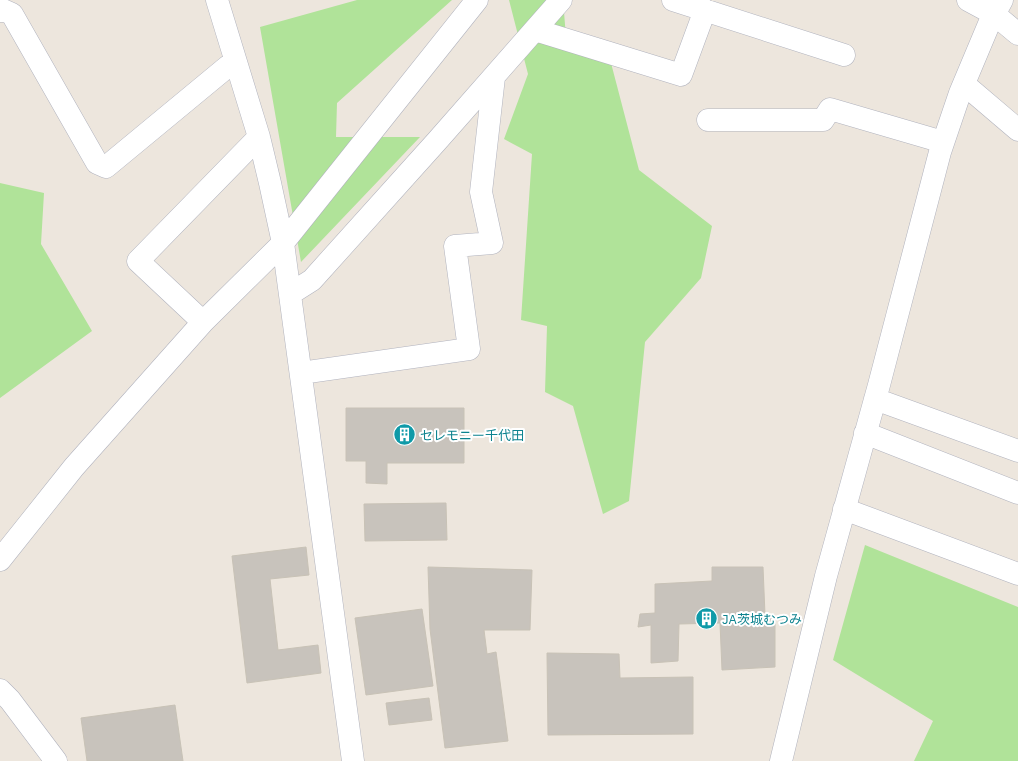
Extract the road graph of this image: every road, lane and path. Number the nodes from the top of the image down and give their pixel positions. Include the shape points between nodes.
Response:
1 (217, 0) edge
2 (477, 0) edge
3 (561, 0) edge
4 (673, 0) edge
5 (968, 0) edge
6 (998, 7) edge
7 (705, 10) junction
8 (0, 11) edge
9 (535, 30) junction
10 (1018, 34) edge
11 (844, 55) dead end
12 (236, 64) junction
13 (494, 77) junction
14 (964, 84) junction
15 (708, 120) dead end
16 (1018, 130) edge
17 (259, 137) junction
18 (943, 142) junction
19 (283, 243) junction
20 (290, 294) junction
21 (203, 322) junction
22 (301, 373) junction
23 (875, 399) junction
24 (866, 433) junction
25 (1018, 451) edge
26 (1018, 493) edge
27 (844, 509) junction
28 (0, 560) edge
29 (1018, 574) edge
30 (3, 701) edge
31 (55, 760) edge
32 (353, 761) edge
33 (781, 761) edge

1 - 12 street
2 - 19 street
3 - 9 street
4 - 7 street
5 - 6 street
6 - 10 street
6 - 14 street
7 - 9 street via 681,75
7 - 11 street
8 - 12 street via 12,14 98,163 106,167 227,67
9 - 13 street
12 - 17 street
13 - 20 street via 312,280
13 - 22 street via 481,192 492,243 455,246 469,349
14 - 16 street
14 - 18 street
15 - 18 street via 823,120 830,109
17 - 19 street
17 - 21 street via 138,261
18 - 23 street
19 - 20 street
19 - 21 street
20 - 22 street
21 - 28 street via 74,467
22 - 32 street
23 - 24 street
23 - 25 street
24 - 26 street
24 - 27 street
27 - 29 street
27 - 33 street
30 - 31 street

